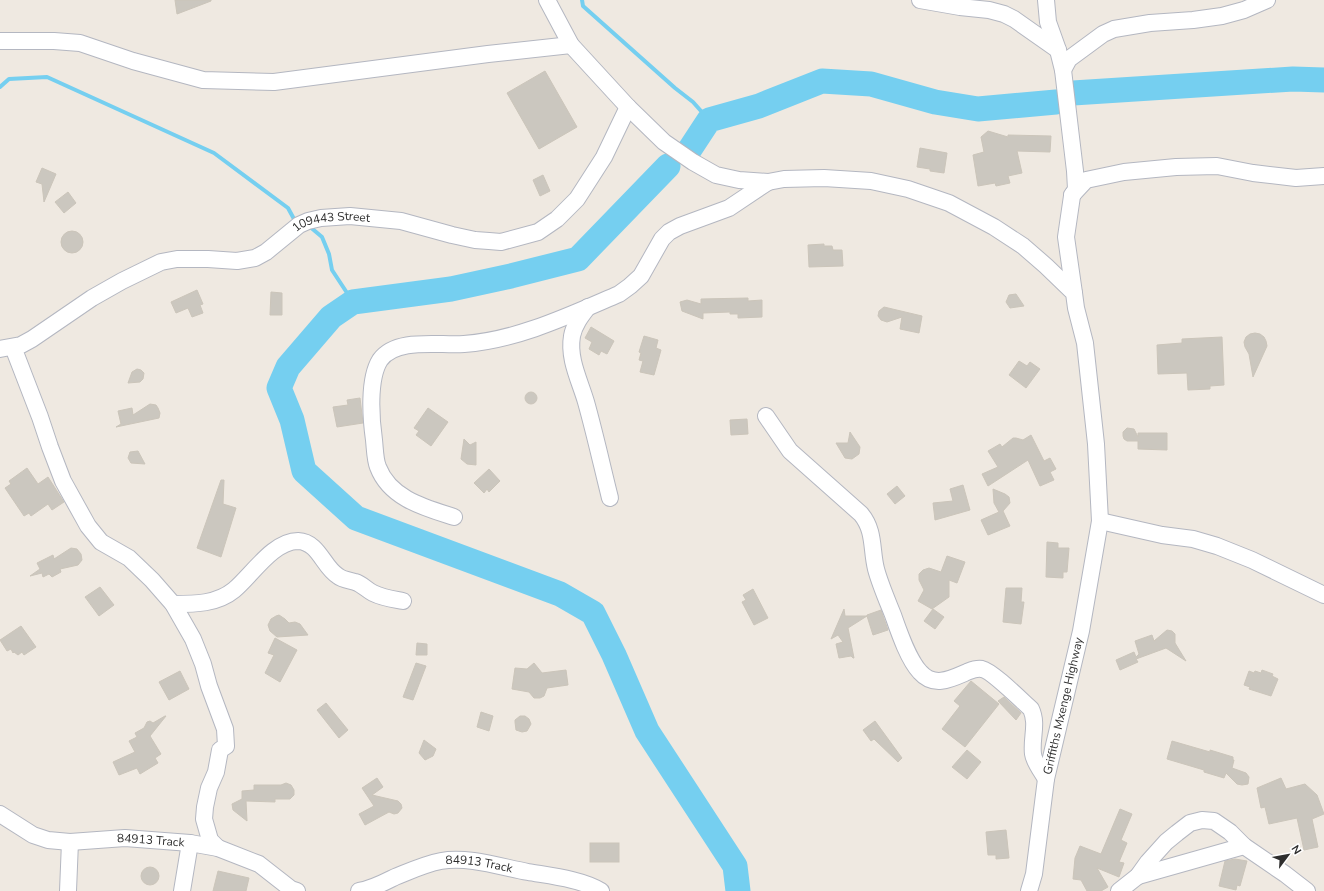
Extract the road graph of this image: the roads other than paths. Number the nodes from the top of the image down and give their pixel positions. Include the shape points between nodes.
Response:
1 (547, 0) edge
2 (920, 0) edge
3 (1046, 0) edge
4 (1267, 0) edge
5 (0, 41) edge
6 (571, 45) junction
7 (1058, 50) junction
8 (1063, 70) junction
9 (628, 107) junction
10 (1324, 176) edge
11 (768, 182) junction
12 (1072, 196) junction
13 (1074, 293) junction
14 (588, 307) junction
15 (6, 348) edge
16 (766, 416) dead end
17 (610, 498) dead end
18 (454, 517) dead end
19 (1100, 521) junction
20 (1324, 595) edge
21 (403, 601) dead end
22 (173, 604) junction
23 (1046, 779) junction
24 (0, 814) edge
25 (70, 842) junction
26 (190, 844) junction
27 (1244, 846) junction
28 (218, 848) junction
29 (1133, 882) edge
30 (68, 891) edge
31 (182, 891) edge
32 (297, 891) edge
33 (359, 891) edge
34 (601, 891) edge
35 (1029, 891) edge
36 (1119, 891) edge
37 (1308, 891) edge

1 - 6 street
2 - 7 street via 1004,14
3 - 7 street, Griffiths Mxenge Highway via 1048,22
4 - 8 street via 1222,16 1114,29 1069,59
5 - 6 street via 54,40 80,43 133,61 204,80 274,82
6 - 9 street
7 - 8 street, Griffiths Mxenge Highway
8 - 12 street, Griffiths Mxenge Highway via 1075,171 1076,190
9 - 11 street via 664,142 693,162 716,174 739,180
9 - 15 street, 109443 Street via 604,157 577,199 557,219 538,232 501,242 475,240 401,221 350,216 321,218 299,225 255,258 237,261 177,259 161,262 92,298 32,339 21,345
10 - 12 street via 1296,178 1217,166 1176,167 1124,172 1086,180
11 - 13 street via 824,178 872,181 908,189 949,203 1023,246
11 - 14 street via 729,208 669,232 662,239 641,276 619,294
12 - 13 street, Griffiths Mxenge Highway via 1066,237
13 - 19 street, Griffiths Mxenge Highway via 1085,343 1096,444
14 - 17 street via 574,329 572,359
14 - 18 street via 542,326 490,341 405,346 389,352 380,360 372,380 378,467 385,480 404,497 420,506
15 - 22 street via 40,417 62,481 88,526 101,542 129,558
16 - 23 street via 790,450 867,521 873,541 876,568 914,666 929,680 938,682 976,668 983,669 996,678 1033,714 1033,754
19 - 20 street via 1217,546
19 - 23 street, Griffiths Mxenge Highway via 1081,631
21 - 22 street via 384,598 355,582 342,579 316,550 299,541 290,542 273,552 234,590 222,597 196,604
22 - 28 street via 196,645 225,729 226,746 220,750 204,819 210,840
23 - 35 street, Griffiths Mxenge Highway via 1034,874
24 - 25 street, 84913 Track via 33,835 48,840
25 - 26 street, 84913 Track via 125,838
25 - 30 street
26 - 28 street, 84913 Track
26 - 31 street
27 - 29 street
27 - 29 street via 1214,821 1190,823 1166,842
27 - 37 street
28 - 32 street, 84913 Track via 259,864
29 - 36 street
33 - 34 street, 84913 Track via 378,886 418,867 458,860 570,880

